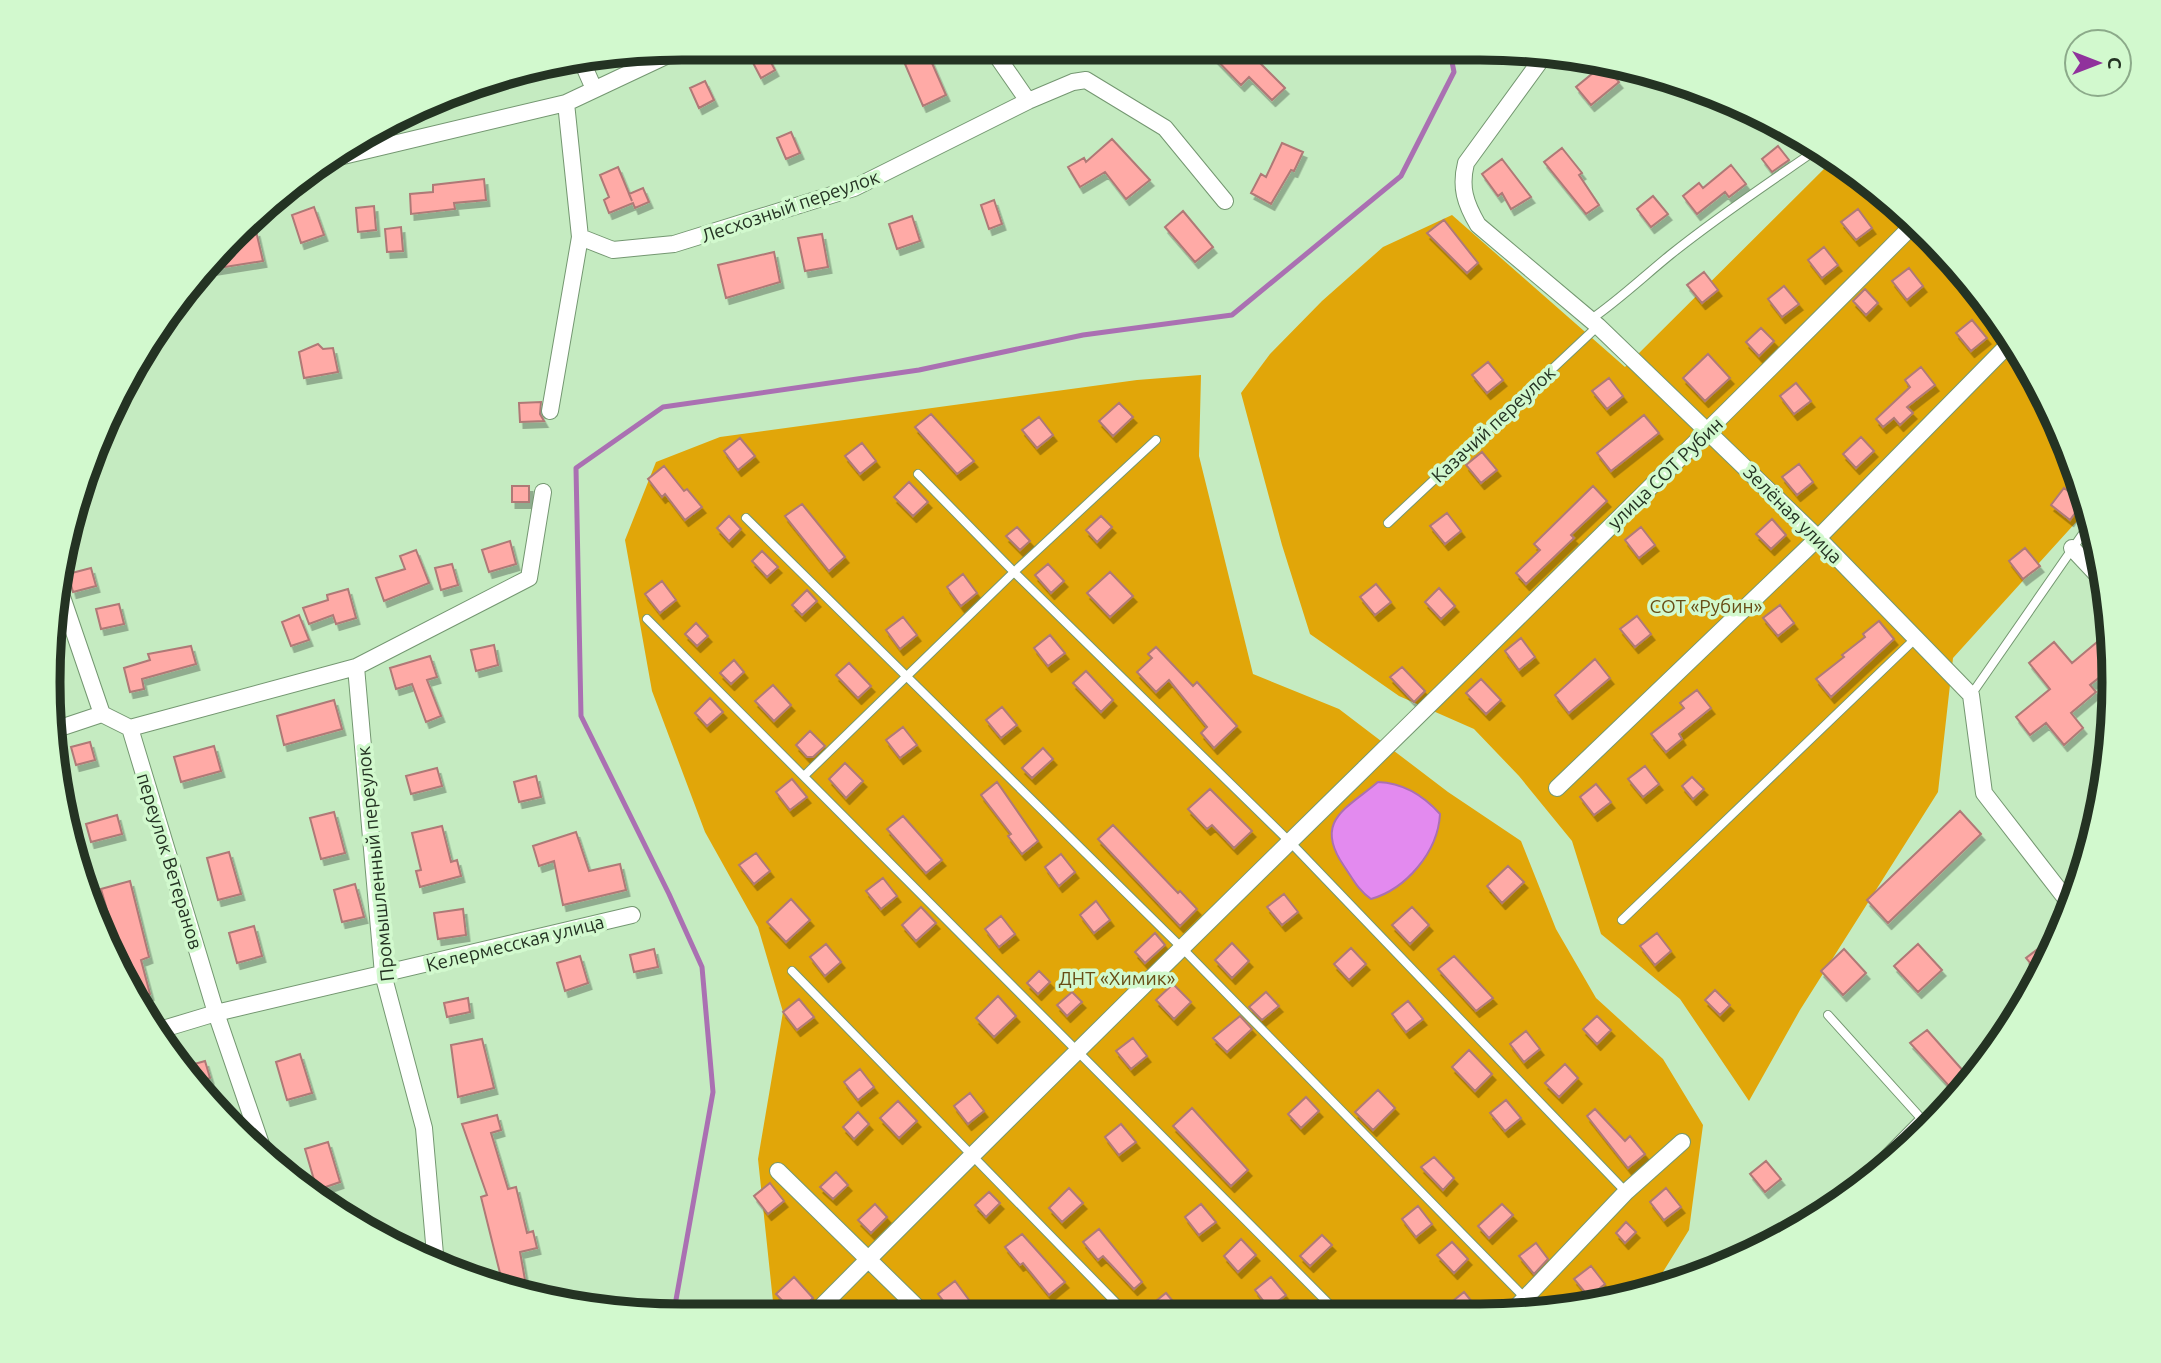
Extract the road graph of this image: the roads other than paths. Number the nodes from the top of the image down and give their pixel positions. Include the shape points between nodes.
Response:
1 (999, 60) edge
2 (655, 61) edge
3 (1538, 63) edge
4 (584, 67) edge
5 (594, 89) junction
6 (1028, 102) junction
7 (566, 103) junction
8 (353, 154) edge
9 (1810, 155) edge
10 (1224, 201) dead end
11 (1907, 231) edge
12 (580, 237) junction
13 (1594, 323) junction
14 (2005, 349) edge
15 (550, 411) dead end
16 (1709, 432) junction
17 (1156, 440) dead end
18 (918, 474) dead end
19 (543, 492) dead end
20 (746, 518) dead end
21 (1388, 523) dead end
22 (2083, 533) edge
23 (1818, 538) junction
24 (2072, 548) junction
25 (2091, 568) edge
26 (1014, 572) junction
27 (65, 604) edge
28 (647, 620) dead end
29 (1916, 638) junction
30 (355, 667) junction
31 (908, 674) junction
32 (1971, 695) junction
33 (102, 714) junction
34 (62, 727) edge
35 (130, 728) junction
36 (804, 776) junction
37 (1557, 788) dead end
38 (1291, 843) junction
39 (2063, 895) edge
40 (632, 915) dead end
41 (1622, 920) dead end
42 (1182, 948) junction
43 (792, 971) dead end
44 (383, 974) junction
45 (216, 1013) junction
46 (1828, 1015) dead end
47 (165, 1028) edge
48 (1079, 1052) junction
49 (1921, 1118) joint
50 (259, 1137) edge
51 (1898, 1141) edge
52 (1682, 1142) dead end
53 (971, 1157) junction
54 (778, 1171) dead end
55 (1626, 1192) junction
56 (435, 1252) edge
57 (870, 1258) junction
58 (1526, 1299) junction
59 (1523, 1302) edge
60 (824, 1304) edge
61 (914, 1304) edge
62 (1117, 1304) edge
63 (1329, 1304) edge

1 - 6 street
2 - 5 street
3 - 13 street, Зелёная улица via 1466,163 1461,182 1466,205 1478,225
4 - 5 street
5 - 7 street
6 - 10 street, Лесхозный переулок via 1086,80 1165,128
6 - 12 street, Лесхозный переулок via 854,188 674,244 613,250
7 - 8 street
7 - 12 street
9 - 13 lane, Казачий переулок via 1669,256
11 - 16 street, улица СОТ Рубин
12 - 15 street
13 - 16 street, Зелёная улица
13 - 21 lane, Казачий переулок
14 - 23 street
16 - 23 street, Зелёная улица
16 - 38 street, улица СОТ Рубин
17 - 26 lane
18 - 26 lane
19 - 30 street via 529,578
20 - 31 lane
22 - 24 lane
23 - 29 street, Зелёная улица
23 - 37 street
24 - 25 street
24 - 32 lane
26 - 31 lane
26 - 38 lane
27 - 33 street
28 - 36 lane
29 - 32 street, Зелёная улица
29 - 41 lane
30 - 35 street
30 - 44 street, Промышленный переулок
31 - 36 lane
31 - 42 lane
32 - 39 street via 1984,793
33 - 34 street
33 - 35 street
35 - 45 street, переулок Ветеранов
36 - 48 lane
38 - 42 street, улица СОТ Рубин
38 - 55 lane
40 - 44 street, Келермесская улица
42 - 48 street, улица СОТ Рубин
42 - 58 lane
43 - 53 lane
44 - 45 street, Келермесская улица
44 - 56 street, Промышленный переулок via 425,1128
45 - 47 street, Келермесская улица
45 - 50 street, переулок Ветеранов
46 - 49 lane
48 - 53 street, улица СОТ Рубин
48 - 63 lane
49 - 51 lane
52 - 55 street
53 - 57 street, улица СОТ Рубин
53 - 62 lane
54 - 57 street
55 - 58 street
57 - 60 street, улица СОТ Рубин
57 - 61 street
58 - 59 street

